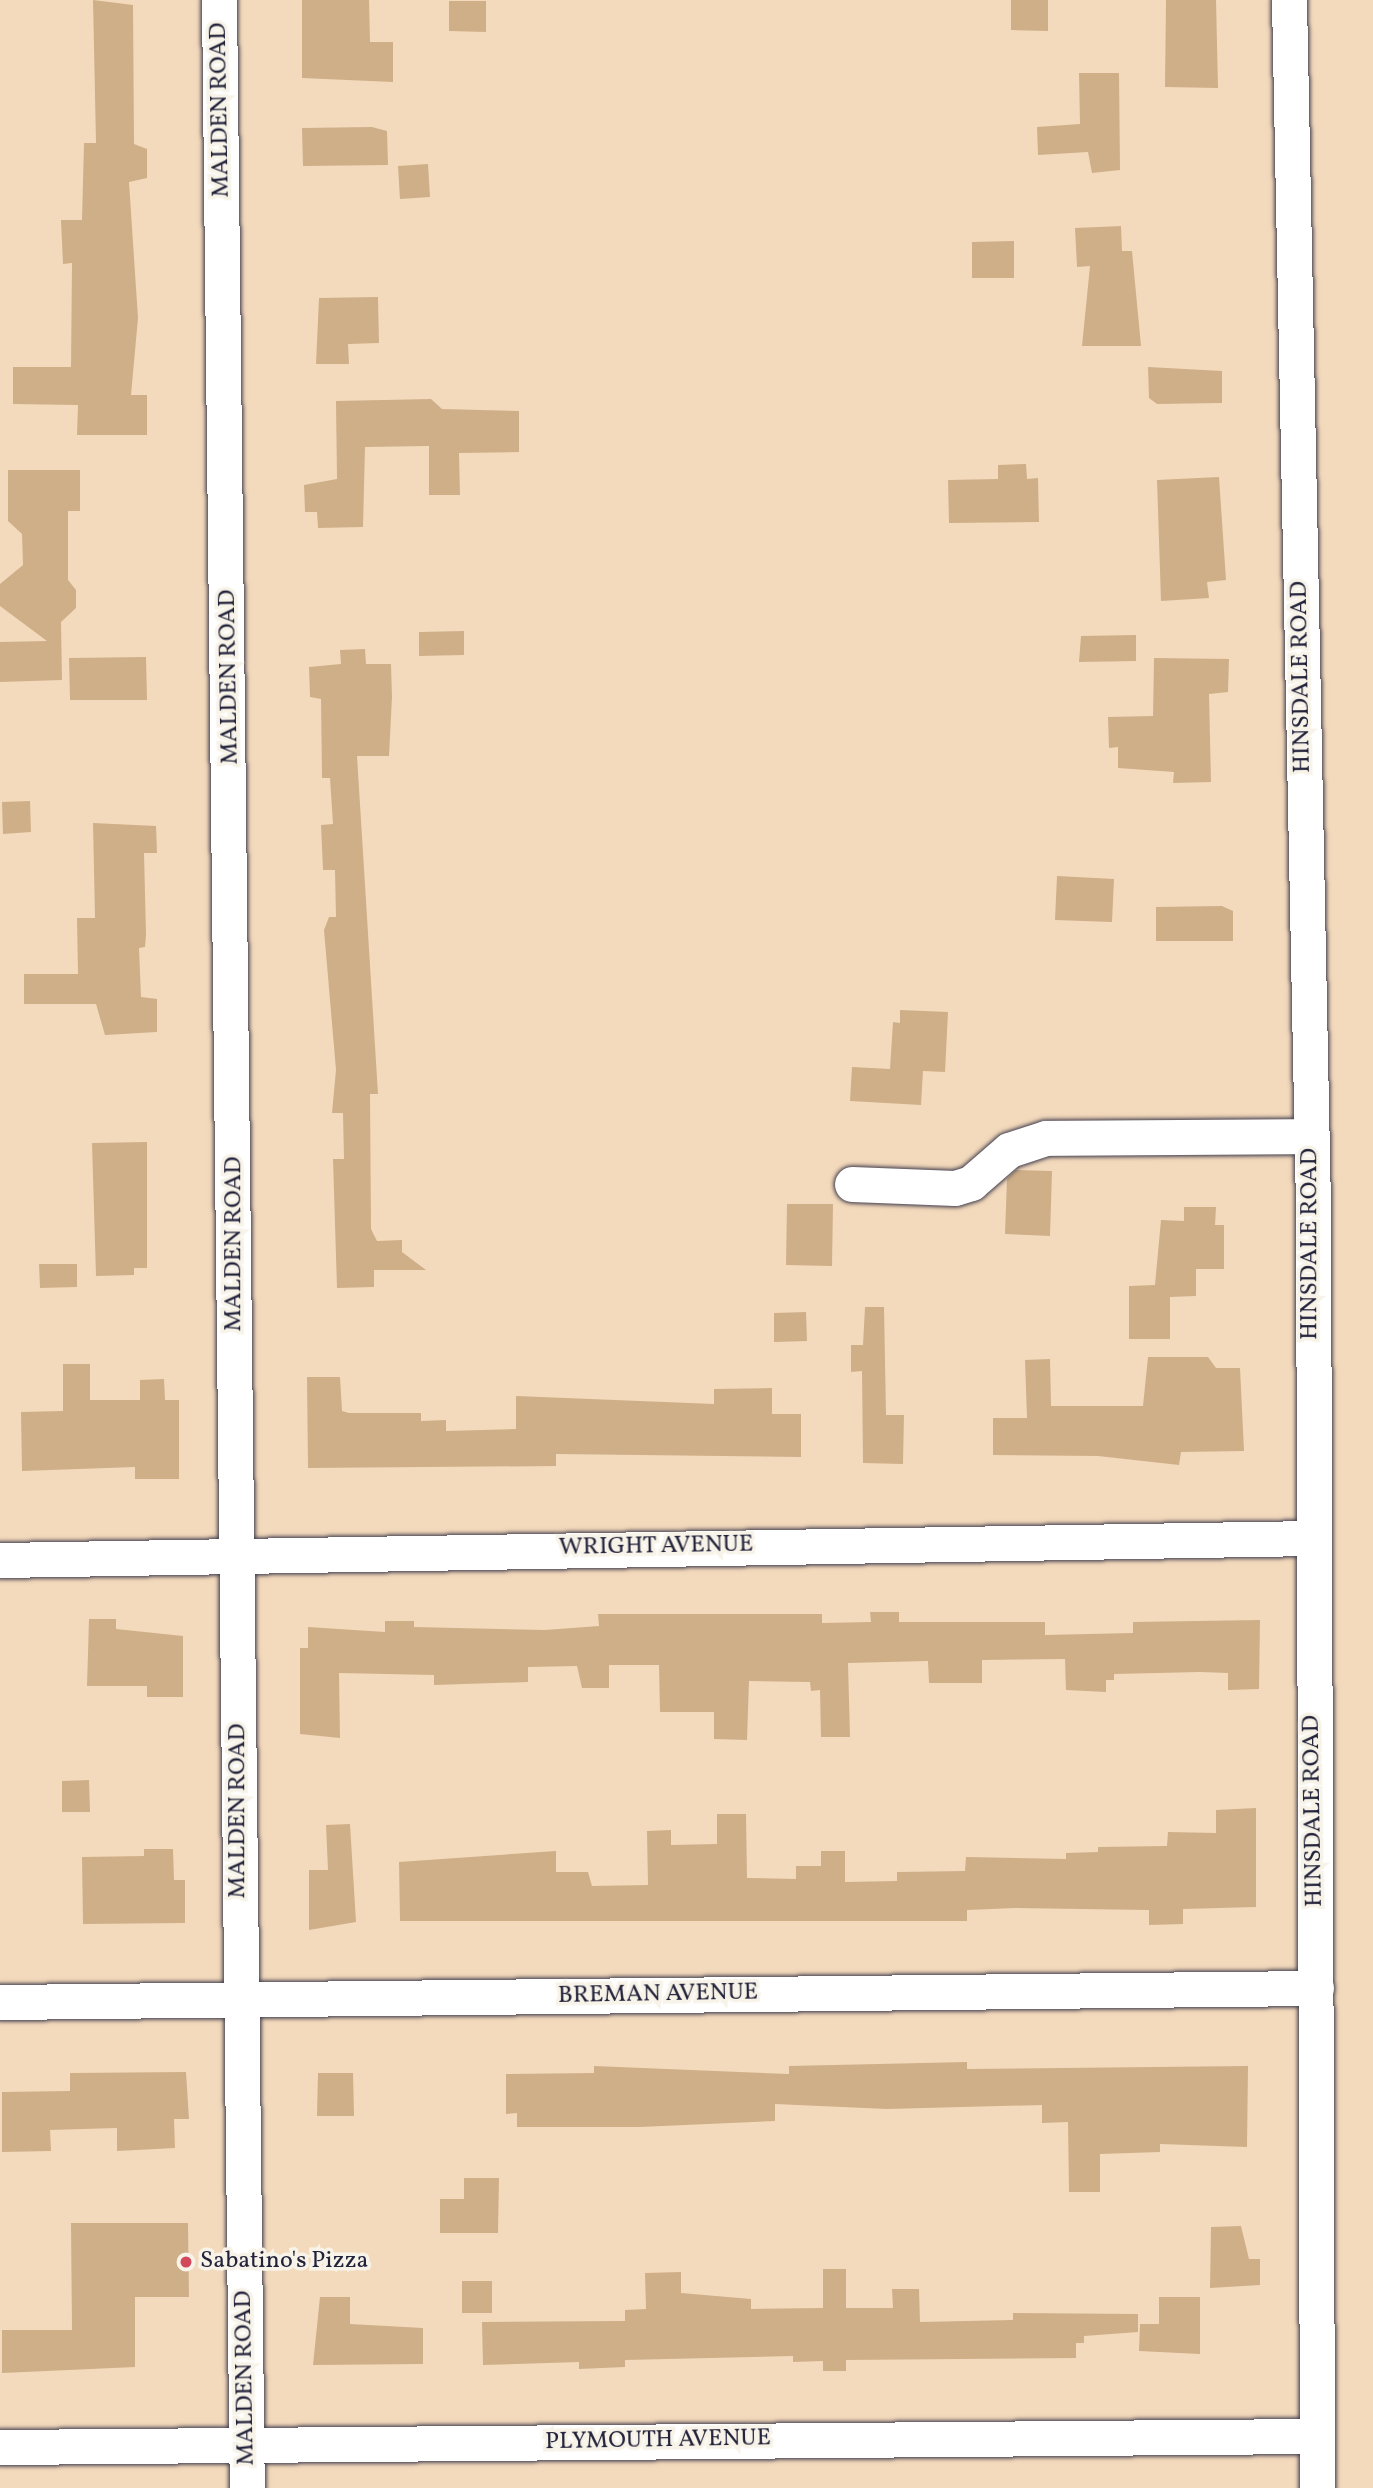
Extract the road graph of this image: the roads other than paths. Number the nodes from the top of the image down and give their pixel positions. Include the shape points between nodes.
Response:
1 (219, 0) edge
2 (1289, 0) edge
3 (1312, 1136) junction
4 (852, 1184) dead end
5 (1312, 1538) junction
6 (237, 1553) junction
7 (0, 1560) edge
8 (1316, 1987) junction
9 (241, 2000) junction
10 (0, 2002) edge
11 (1316, 2435) junction
12 (247, 2445) junction
13 (0, 2446) edge
14 (247, 2488) edge
15 (1317, 2488) edge

1 - 6 street, MALDEN ROAD
2 - 3 street, HINSDALE ROAD
3 - 4 street via 1046,1138 1009,1150 971,1183 955,1188
3 - 5 street, HINSDALE ROAD
5 - 6 street, WRIGHT AVENUE
5 - 8 street, HINSDALE ROAD
6 - 7 street, WRIGHT AVENUE
6 - 9 street, MALDEN ROAD
8 - 9 street, BREMAN AVENUE
8 - 11 street, HINSDALE ROAD
9 - 10 street, BREMAN AVENUE
9 - 12 street, MALDEN ROAD
11 - 12 street, PLYMOUTH AVENUE
11 - 15 street, HINSDALE ROAD
12 - 13 street, PLYMOUTH AVENUE
12 - 14 street, MALDEN ROAD

